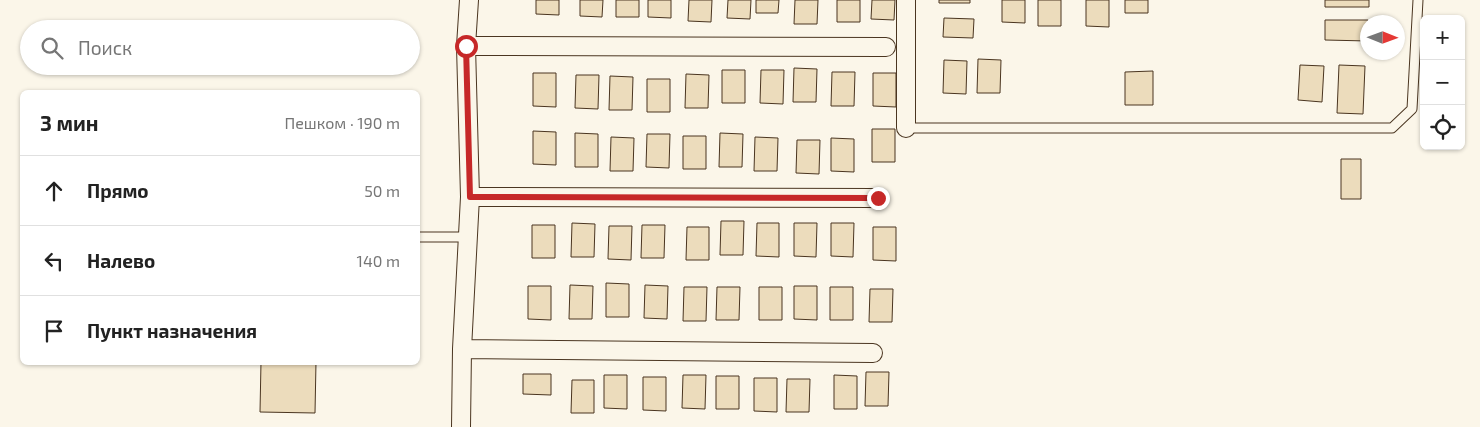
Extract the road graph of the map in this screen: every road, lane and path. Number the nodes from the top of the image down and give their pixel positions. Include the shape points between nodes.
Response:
1 (469, 0) edge
2 (906, 0) edge
3 (1418, 0) edge
4 (466, 46) junction
5 (886, 47) dead end
6 (906, 128) joint
7 (470, 197) junction
8 (878, 198) dead end
9 (468, 236) junction
10 (420, 237) edge
11 (462, 349) junction
12 (873, 352) dead end
13 (461, 427) edge

1 - 4 street
2 - 6 street
3 - 6 lane via 1412,109 1392,128
4 - 5 street
4 - 7 street
7 - 8 street
7 - 9 street
9 - 10 lane
9 - 11 street
11 - 12 street
11 - 13 street

